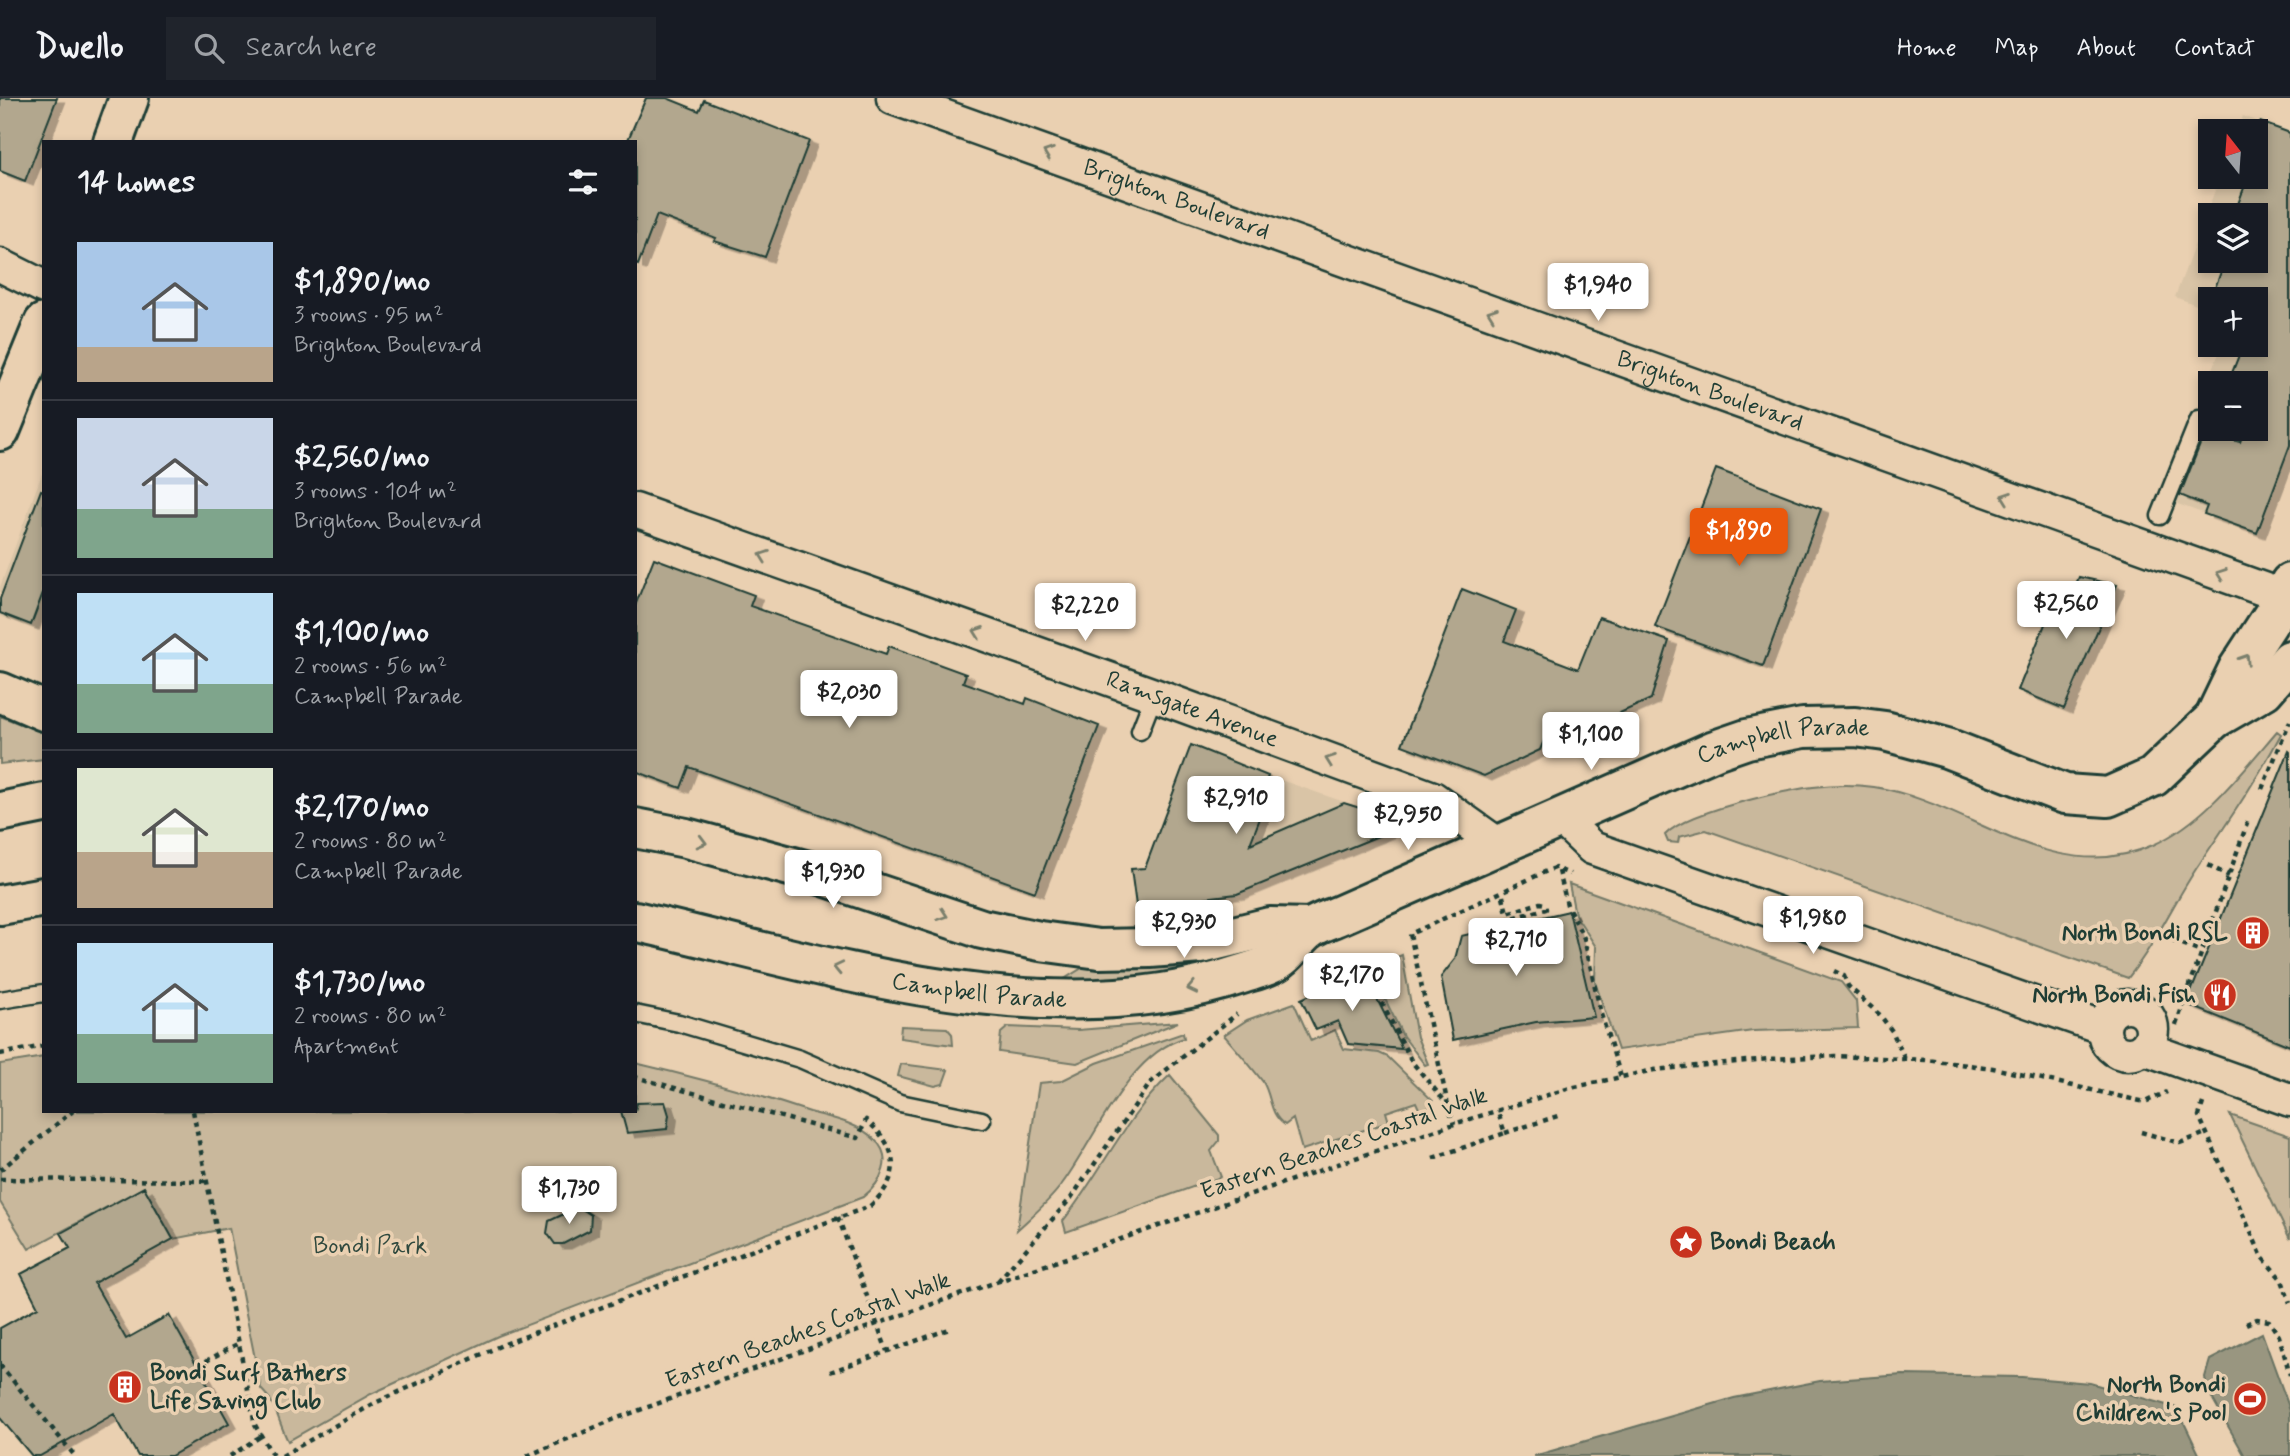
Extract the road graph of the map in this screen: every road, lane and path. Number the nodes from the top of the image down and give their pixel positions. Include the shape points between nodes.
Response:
1 (129, 98) edge
2 (893, 98) edge
3 (114, 140) edge
4 (0, 265) edge
5 (42, 286) edge
6 (42, 328) edge
7 (2198, 421) edge
8 (0, 431) edge
9 (637, 511) edge
10 (2160, 516) dead end
11 (2289, 593) edge
12 (2290, 660) edge
13 (0, 692) edge
14 (1154, 695) junction
15 (42, 710) edge
16 (2214, 719) junction
17 (2290, 721) edge
18 (1140, 731) dead end
19 (2262, 789) dead end
20 (42, 803) edge
21 (0, 812) edge
22 (1561, 818) junction
23 (2249, 818) dead end
24 (637, 828) edge
25 (1500, 845) junction
26 (2208, 865) dead end
27 (1559, 870) junction
28 (1575, 876) dead end
29 (2229, 876) junction
30 (1502, 892) junction
31 (42, 897) edge
32 (0, 905) edge
33 (637, 921) edge
34 (1499, 927) dead end
35 (1310, 928) junction
36 (2164, 937) dead end
37 (2201, 951) junction
38 (1359, 958) dead end
39 (1830, 969) dead end
40 (42, 993) edge
41 (0, 1000) edge
42 (1238, 1013) dead end
43 (637, 1014) edge
44 (42, 1045) edge
45 (0, 1054) edge
46 (1905, 1059) junction
47 (2180, 1060) junction
48 (1621, 1077) junction
49 (637, 1078) edge
50 (2290, 1100) edge
51 (2204, 1102) dead end
52 (1448, 1105) junction
53 (1497, 1110) junction
54 (71, 1113) edge
55 (193, 1113) edge
56 (1558, 1116) dead end
57 (982, 1120) dead end
58 (1454, 1124) junction
59 (2141, 1132) dead end
60 (1504, 1133) junction
61 (2207, 1133) junction
62 (1433, 1158) dead end
63 (0, 1170) edge
64 (0, 1179) edge
65 (207, 1181) junction
66 (838, 1217) junction
67 (997, 1282) junction
68 (2290, 1303) edge
69 (877, 1324) junction
70 (2246, 1324) dead end
71 (949, 1329) dead end
72 (239, 1343) junction
73 (887, 1351) junction
74 (0, 1365) edge
75 (197, 1366) dead end
76 (830, 1372) dead end
77 (2290, 1375) edge
78 (261, 1436) junction
79 (75, 1456) edge
80 (230, 1456) edge
81 (273, 1456) edge
82 (282, 1456) edge
83 (527, 1456) edge

1 - 3 street
11 -> 2 street, Brighton Boulevard
4 - 5 street
6 - 8 street
7 - 10 lane
14 -> 9 street, Ramsgate Avenue
16 -> 11 street, Campbell Parade via 2238,669
12 - 16 street, Campbell Parade via 2264,690
13 - 15 street
14 - 18 lane
25 -> 14 street, Ramsgate Avenue via 1433,798
16 - 22 street, Campbell Parade via 2153,777 2108,797 2065,794 1921,739 1829,727 1748,739
17 - 19 path
20 - 21 street
22 - 25 street, Campbell Parade
22 - 47 street via 1592,848 2104,1028 2114,1010 2127,1006 2141,1010 2152,1028 2144,1048
23 - 29 path
24 -> 35 street, Campbell Parade via 812,872 982,929 1040,941 1150,948 1201,944 1270,927
25 - 35 street, Campbell Parade
26 - 29 path
27 - 28 path
27 - 30 path
27 - 48 path via 1567,905 1582,933
29 - 37 path
30 - 34 path via 1507,913 1539,904 1546,909 1502,921
30 - 52 path via 1410,934
31 - 32 street
35 -> 33 street, Campbell Parade via 1280,959 1243,974 1158,995 1096,999 993,995 905,983
36 - 37 path
37 - 47 path via 2175,1024 2182,1046
38 - 52 path via 1412,1062
39 - 46 path via 1844,976 1880,1014
40 - 41 lane
42 - 67 path via 1151,1082 1071,1198
43 - 57 lane via 800,1059 900,1102
44 - 45 path
46 - 47 path, Eastern Beaches Coastal Walk via 1993,1068 2146,1102 2171,1090
46 - 48 path, Eastern Beaches Coastal Walk via 1768,1059
47 - 50 street
48 - 53 path, Eastern Beaches Coastal Walk
49 - 66 path via 858,1138 866,1120 883,1134 891,1149 891,1180 870,1206
51 - 61 path via 2199,1116
52 - 58 path
53 - 58 path, Eastern Beaches Coastal Walk
53 - 60 path
54 - 63 path
55 - 65 path
56 - 60 path
58 - 67 path, Eastern Beaches Coastal Walk
59 - 61 path via 2180,1143
60 - 62 path
61 - 68 path via 2262,1257 2282,1280
64 - 65 path
65 - 72 path
66 - 69 path
66 - 82 path via 502,1345 375,1403
67 - 69 path, Eastern Beaches Coastal Walk
69 - 73 path
69 - 83 path, Eastern Beaches Coastal Walk via 615,1419
70 - 77 path via 2269,1321 2279,1336
71 - 73 path
72 - 75 path
72 - 78 path
73 - 76 path
74 - 79 path
78 - 80 path
78 - 81 path

